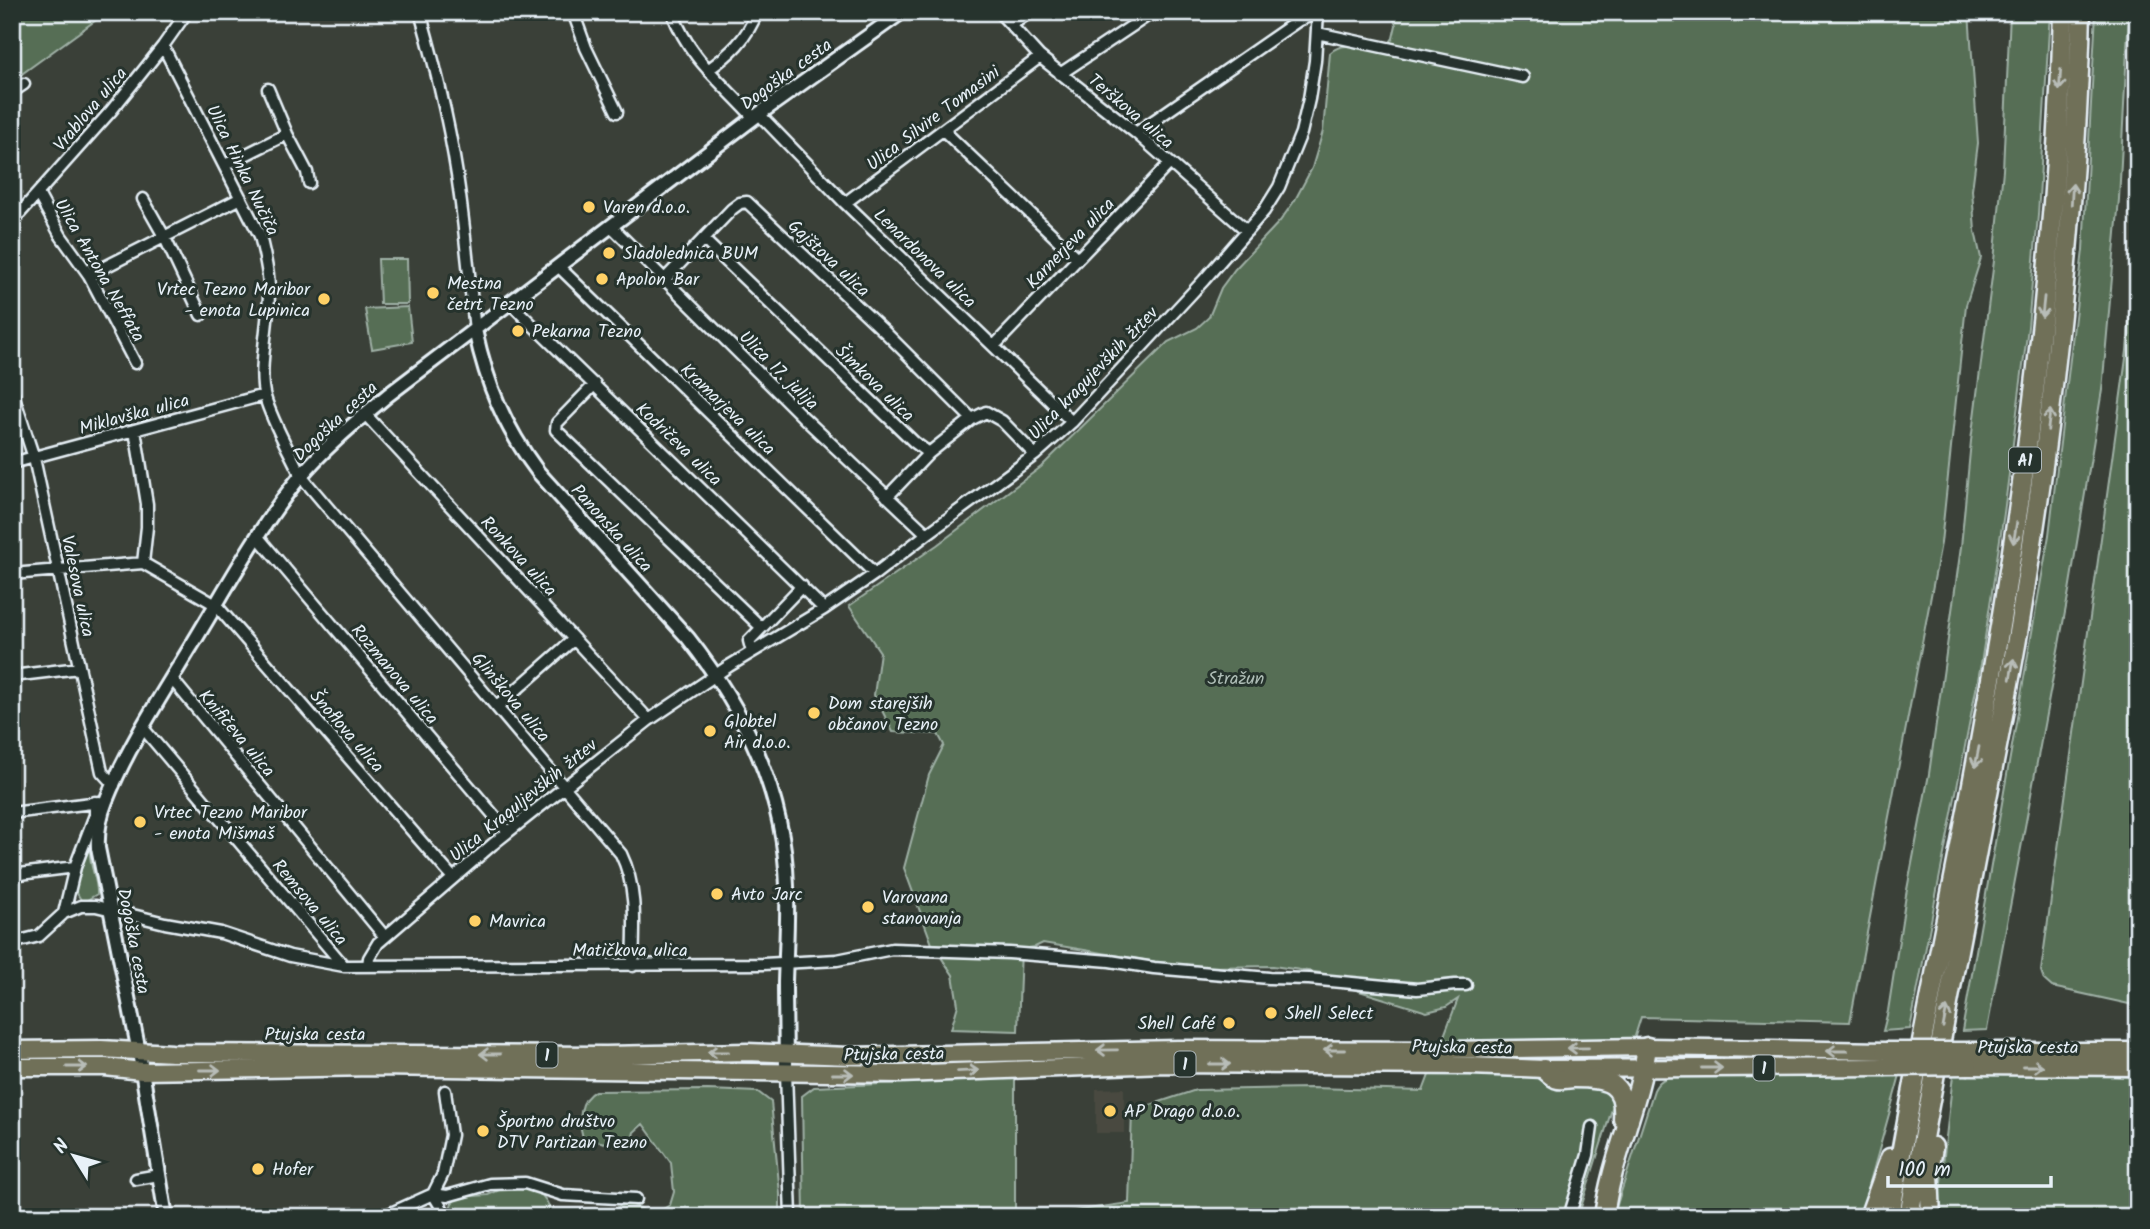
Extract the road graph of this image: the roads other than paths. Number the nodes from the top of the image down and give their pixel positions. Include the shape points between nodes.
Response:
1 (187, 12) edge
2 (420, 12) edge
3 (573, 12) edge
4 (672, 12) edge
5 (758, 12) edge
6 (902, 12) edge
7 (999, 12) edge
8 (1030, 12) edge
9 (1153, 12) edge
10 (2063, 12) edge
11 (2081, 12) edge
12 (1318, 13) edge
13 (1011, 25) junction
14 (1318, 33) junction
15 (163, 46) junction
16 (1040, 57) junction
17 (708, 70) junction
18 (1060, 74) junction
19 (1523, 77) dead end
20 (24, 85) dead end
21 (268, 89) dead end
22 (12, 92) edge
23 (617, 112) dead end
24 (757, 116) junction
25 (943, 130) junction
26 (1136, 133) junction
27 (287, 134) junction
28 (225, 164) junction
29 (1169, 164) junction
30 (309, 183) dead end
31 (38, 194) junction
32 (241, 198) junction
33 (143, 199) dead end
34 (845, 203) junction
35 (12, 222) edge
36 (611, 226) junction
37 (1247, 231) junction
38 (164, 238) junction
39 (703, 239) junction
40 (1077, 258) junction
41 (559, 267) junction
42 (89, 275) junction
43 (664, 280) junction
44 (510, 303) junction
45 (201, 315) dead end
46 (475, 330) junction
47 (994, 345) junction
48 (135, 363) dead end
49 (595, 384) junction
50 (12, 391) edge
51 (264, 395) junction
52 (365, 414) junction
53 (972, 419) junction
54 (1072, 422) junction
55 (135, 430) junction
56 (929, 453) junction
57 (1035, 455) junction
58 (34, 458) junction
59 (12, 463) edge
60 (301, 476) junction
61 (887, 497) junction
62 (927, 534) junction
63 (258, 537) junction
64 (143, 563) junction
65 (60, 570) junction
66 (12, 574) edge
67 (875, 574) junction
68 (802, 586) junction
69 (216, 605) junction
70 (824, 609) junction
71 (761, 627) junction
72 (574, 639) junction
73 (752, 652) junction
74 (79, 668) junction
75 (715, 674) junction
76 (12, 676) edge
77 (172, 679) junction
78 (498, 706) junction
79 (649, 720) junction
80 (143, 728) junction
81 (114, 785) junction
82 (565, 786) junction
83 (100, 803) junction
84 (12, 813) edge
85 (508, 832) junction
86 (75, 867) junction
87 (12, 875) edge
88 (453, 877) junction
89 (110, 910) junction
90 (64, 914) junction
91 (385, 937) junction
92 (12, 943) edge
93 (786, 963) junction
94 (633, 965) junction
95 (344, 966) junction
96 (368, 966) junction
97 (1466, 985) dead end
98 (1647, 1047) junction
99 (12, 1050) edge
100 (2138, 1051) edge
101 (139, 1052) junction
102 (786, 1053) junction
103 (1884, 1059) junction
104 (1970, 1059) junction
105 (12, 1067) edge
106 (2138, 1067) edge
107 (1544, 1069) junction
108 (1644, 1069) junction
109 (142, 1071) junction
110 (786, 1072) junction
111 (445, 1091) dead end
112 (1908, 1106) junction
113 (1928, 1108) junction
114 (1592, 1127) dead end
115 (1620, 1142) junction
116 (159, 1175) junction
117 (136, 1179) dead end
118 (433, 1194) junction
119 (636, 1199) dead end
120 (166, 1217) edge
121 (382, 1217) edge
122 (447, 1217) edge
123 (791, 1217) edge
124 (1569, 1217) edge
125 (1604, 1217) edge
126 (1869, 1217) edge
127 (1890, 1217) edge
128 (1909, 1217) edge
129 (1931, 1217) edge

1 - 15 street, Vrablova ulica
2 - 46 street, Panonska ulica via 460,195
3 - 23 street
4 - 17 street, Lenardonova ulica via 691,51
5 - 17 street via 739,44
6 - 24 street, Dogoška cesta
7 - 13 street, Terškova ulica
8 - 13 street
9 - 18 street
10 -> 112 highway, A1 via 2049,251 2023,478 1982,729
113 -> 11 highway, A1 via 2021,618 2039,496 2067,256
12 - 14 street, Ulica kragujevških žrtev
12 - 26 street via 1299,20
13 - 16 street, Terškova ulica
14 - 19 street
14 - 37 street, Ulica kragujevških žrtev via 1309,99 1297,143 1279,187
15 - 28 street, Ulica Hinka Nučiča
15 - 31 street, Vrablova ulica
16 - 18 street, Terškova ulica
16 - 25 street, Ulica Silvire Tomasini
17 - 24 street, Lenardonova ulica
18 - 26 street, Terškova ulica
20 - 22 street
21 - 27 street
24 - 34 street, Lenardonova ulica
24 - 36 street, Dogoška cesta
25 - 34 street, Ulica Silvire Tomasini
25 - 40 street
26 - 29 street, Terškova ulica
27 - 28 street
27 - 30 street
28 - 32 street, Ulica Hinka Nučiča
29 - 37 street, Terškova ulica
29 - 40 street, Karnerjeva ulica
31 - 35 street, Vrablova ulica
31 - 42 street, Ulica Antona Neffata
32 - 38 street
32 - 51 street, Ulica Hinka Nučiča via 260,236 267,265
33 - 38 street
34 - 47 street, Lenardonova ulica
36 - 41 street, Dogoška cesta
36 - 43 street, Ulica 17. julija
37 - 54 street, Ulica kragujevških žrtev
38 - 42 street
38 - 45 street
39 - 43 street, Gajštova ulica
39 - 53 street, Gajštova ulica via 740,203 747,202
39 - 56 street, Šimkova ulica
40 - 47 street, Karnerjeva ulica
41 - 44 street, Dogoška cesta
41 - 67 street, Kramarjeva ulica
42 - 48 street, Ulica Antona Neffata
43 - 61 street, Ulica 17. julija
44 - 46 street, Dogoška cesta
44 - 49 street, Kodričeva ulica
46 - 52 street, Dogoška cesta
46 - 75 street, Panonska ulica via 490,388 522,450
47 - 54 street, Lenardonova ulica
49 - 68 street, Kodričeva ulica
49 - 71 street via 556,423 556,430
50 - 58 street, Valesova ulica
51 - 55 street, Miklavška ulica
51 - 60 street, Ulica Hinka Nučiča
52 - 60 street, Dogoška cesta
52 - 72 street, Ronkova ulica
53 - 56 street
53 - 57 street via 992,414
54 - 57 street, Ulica kragujevških žrtev
55 - 58 street, Miklavška ulica
55 - 64 street via 147,504
56 - 61 street
57 - 62 street, Ulica kragujevških žrtev
58 - 59 street, Miklavška ulica
58 - 65 street, Valesova ulica
60 - 63 street, Dogoška cesta
60 - 78 street, Glinškova ulica
61 - 62 street, Ulica 17. julija
62 - 67 street, Ulica kragujevških žrtev
63 - 69 street, Dogoška cesta
63 - 85 street, Rozmanova ulica
64 - 65 street
64 - 69 street, Šnoflova ulica
65 - 66 street
65 - 74 street, Valesova ulica
67 - 70 street, Ulica kragujevških žrtev
68 - 70 street, Kodričeva ulica
68 - 71 street
69 - 77 street, Dogoška cesta
69 - 88 street, Šnoflova ulica
70 - 73 street, Ulica kragujevških žrtev
71 - 73 street via 749,641
72 - 78 street
72 - 79 street, Ronkova ulica
73 - 75 street, Ulica kragujevških žrtev
74 - 76 street
74 - 81 street, Valesova ulica via 102,772
75 - 79 street, Ulica Kraguljevških žrtev
75 - 93 street, Panonska ulica via 747,727 774,798 787,884
77 - 80 street, Dogoška cesta
77 - 91 street, Knifičeva ulica
78 - 82 street, Glinškova ulica
79 - 82 street, Ulica Kraguljevških žrtev
80 - 81 street, Dogoška cesta
80 - 95 street, Remsova ulica
81 - 83 street, Dogoška cesta
82 - 85 street, Ulica Kraguljevških žrtev
82 - 94 street, Glinškova ulica via 629,868 634,889
83 - 84 street
83 - 86 street
83 - 89 street, Dogoška cesta via 98,848
85 - 88 street, Ulica Kraguljevških žrtev
86 - 87 street
86 - 90 street
88 - 91 street, Ulica Kraguljevških žrtev
89 - 90 street, Matičkova ulica via 82,906
89 - 95 street, Matičkova ulica
89 - 101 street, Dogoška cesta
90 - 92 street via 39,936
91 - 96 street, Ulica Kraguljevških žrtev via 373,949
93 - 94 street, Matičkova ulica
93 - 97 street, Matičkova ulica via 837,960 892,949 1009,953 1417,989
93 - 102 street, Panonska ulica
94 - 96 street, Matičkova ulica
95 - 96 street, Matičkova ulica
98 -> 102 main road, Ptujska cesta / 1
103 -> 98 main road, Ptujska cesta / 1
98 - 108 highway
99 - 101 main road, Ptujska cesta / 1
100 - 104 main road, Ptujska cesta / 1
102 -> 101 main road, Ptujska cesta / 1
101 - 109 street
102 - 110 street
103 - 104 main road, Ptujska cesta / 1, bridge
108 -> 103 main road, Ptujska cesta / 1
104 -> 106 main road, Ptujska cesta / 1
105 -> 109 main road, Ptujska cesta / 1
107 - 108 main road, Ptujska cesta / 1
110 -> 107 main road, Ptujska cesta / 1 via 900,1074 1177,1064
107 - 115 highway via 1556,1079 1593,1078 1616,1087 1622,1095
108 - 115 highway
109 -> 110 main road, Ptujska cesta / 1 via 375,1067
109 - 116 street
110 - 123 street
111 - 118 street via 451,1135 443,1174
112 - 126 highway via 1897,1124
112 - 127 highway, A1
113 - 128 highway, A1
113 - 129 highway via 1935,1124 1929,1173
114 - 124 street
115 - 125 highway
116 - 117 street
116 - 120 street
118 - 119 street via 447,1196 490,1184 525,1183 563,1195
118 - 121 street
118 - 122 street

